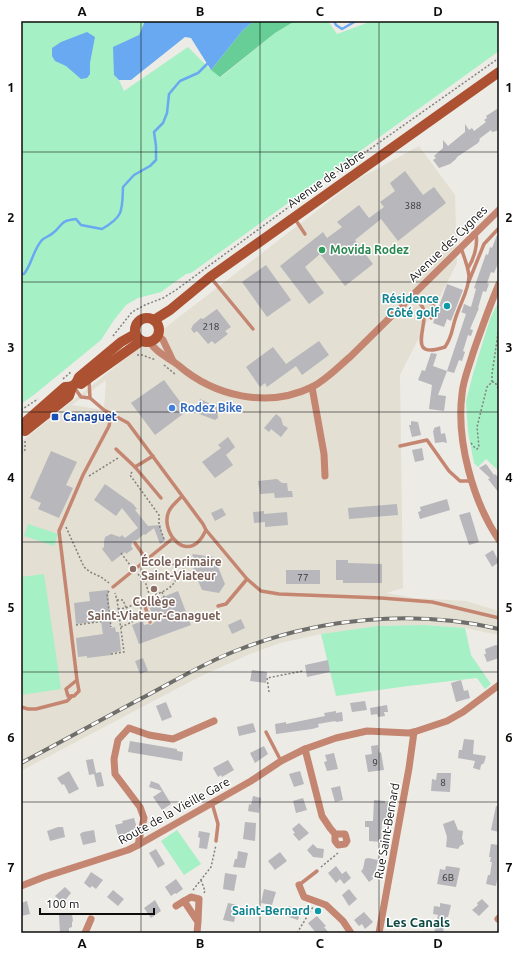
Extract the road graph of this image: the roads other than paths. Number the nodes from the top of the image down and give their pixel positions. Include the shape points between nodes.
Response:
1 (499, 72) edge
2 (499, 210) edge
3 (294, 218) junction
4 (499, 228) edge
5 (476, 233) junction
6 (305, 234) dead end
7 (461, 247) junction
8 (468, 268) junction
9 (210, 278) junction
10 (468, 282) junction
11 (499, 284) edge
12 (413, 294) junction
13 (429, 302) dead end
14 (431, 318) dead end
15 (253, 329) dead end
16 (150, 333) junction
17 (173, 361) junction
18 (89, 378) junction
19 (74, 385) junction
20 (312, 387) junction
21 (90, 398) junction
22 (111, 414) junction
23 (22, 432) edge
24 (400, 446) dead end
25 (116, 449) dead end
26 (153, 456) junction
27 (135, 467) junction
28 (325, 476) dead end
29 (472, 481) junction
30 (182, 496) junction
31 (161, 498) dead end
32 (206, 530) junction
33 (172, 539) junction
34 (499, 540) edge
35 (135, 543) dead end
36 (146, 559) junction
37 (248, 579) junction
38 (113, 587) road end
39 (142, 600) road end
40 (218, 606) dead end
41 (499, 618) edge
42 (150, 622) dead end
43 (78, 680) junction
44 (499, 686) edge
45 (72, 696) junction
46 (21, 707) edge
47 (214, 721) dead end
48 (266, 732) dead end
49 (414, 732) junction
50 (305, 749) junction
51 (281, 761) junction
52 (212, 803) junction
53 (216, 841) road end
54 (138, 845) junction
55 (341, 845) road end
56 (317, 871) road end
57 (299, 885) joint
58 (21, 886) edge
59 (184, 901) junction
60 (176, 906) dead end
61 (91, 918) dead end
62 (198, 922) junction
63 (85, 933) edge
64 (198, 933) edge
65 (351, 933) edge
66 (379, 933) edge

1 - 3 main road, Avenue de Vabre
2 - 5 street, Avenue des Cygnes
3 - 6 lane
3 - 9 main road, Avenue de Vabre
4 - 10 lane via 484,244
5 - 7 street, Avenue des Cygnes
5 - 8 lane via 478,241
7 - 8 lane
7 - 12 street, Avenue des Cygnes
8 - 10 lane
9 - 15 lane
9 - 16 main road, Avenue de Vabre via 170,310
10 - 12 lane via 449,342 438,350 430,351 422,345 423,307
11 - 29 street via 462,393 462,435
12 - 20 street, Avenue des Cygnes via 329,375
13 - 14 lane via 434,306
16 - 17 street, Avenue des Cygnes via 162,340
16 - 17 street, Avenue des Cygnes via 152,346
16 - 18 main road
16 - 19 main road via 121,342 79,377
17 - 20 street, Avenue des Cygnes via 203,383 238,396 279,397
18 - 19 main road via 81,384
18 - 21 lane
19 - 21 lane via 81,397
19 - 23 main road via 69,396
20 - 28 street via 324,454
21 - 22 lane
22 - 26 lane via 128,423
22 - 43 lane via 109,426 83,475 59,531
24 - 29 lane via 427,440 448,471 460,481
25 - 27 lane
26 - 27 lane
26 - 30 lane
27 - 31 lane
29 - 34 street via 484,513
30 - 32 lane
30 - 33 lane via 167,516 168,531
32 - 33 lane via 199,542 189,546 182,546
32 - 37 lane
33 - 36 lane
35 - 36 lane
36 - 38 lane
37 - 40 lane via 226,604
37 - 41 lane via 261,592 271,594 432,602
39 - 42 lane
43 - 45 lane via 79,691
43 - 45 lane via 66,689 68,696
44 - 49 street, Route de la Vieille Gare via 447,721
45 - 46 lane via 67,701 36,709
47 - 54 street via 173,738 149,735 129,728 118,740 114,759 115,774 140,807 144,818
48 - 51 lane
49 - 50 street, Route de la Vieille Gare via 367,731
49 - 66 street, Rue Saint-Bernard
50 - 51 street, Route de la Vieille Gare
50 - 55 street via 322,816 335,834 335,841
51 - 52 street, Route de la Vieille Gare
52 - 53 lane via 218,824
52 - 54 street, Route de la Vieille Gare
54 - 58 street, Route de la Vieille Gare
56 - 57 lane
57 - 65 street via 304,897 326,905
59 - 60 street
59 - 62 street
59 - 62 street via 191,897 199,899
61 - 63 street
62 - 64 street

